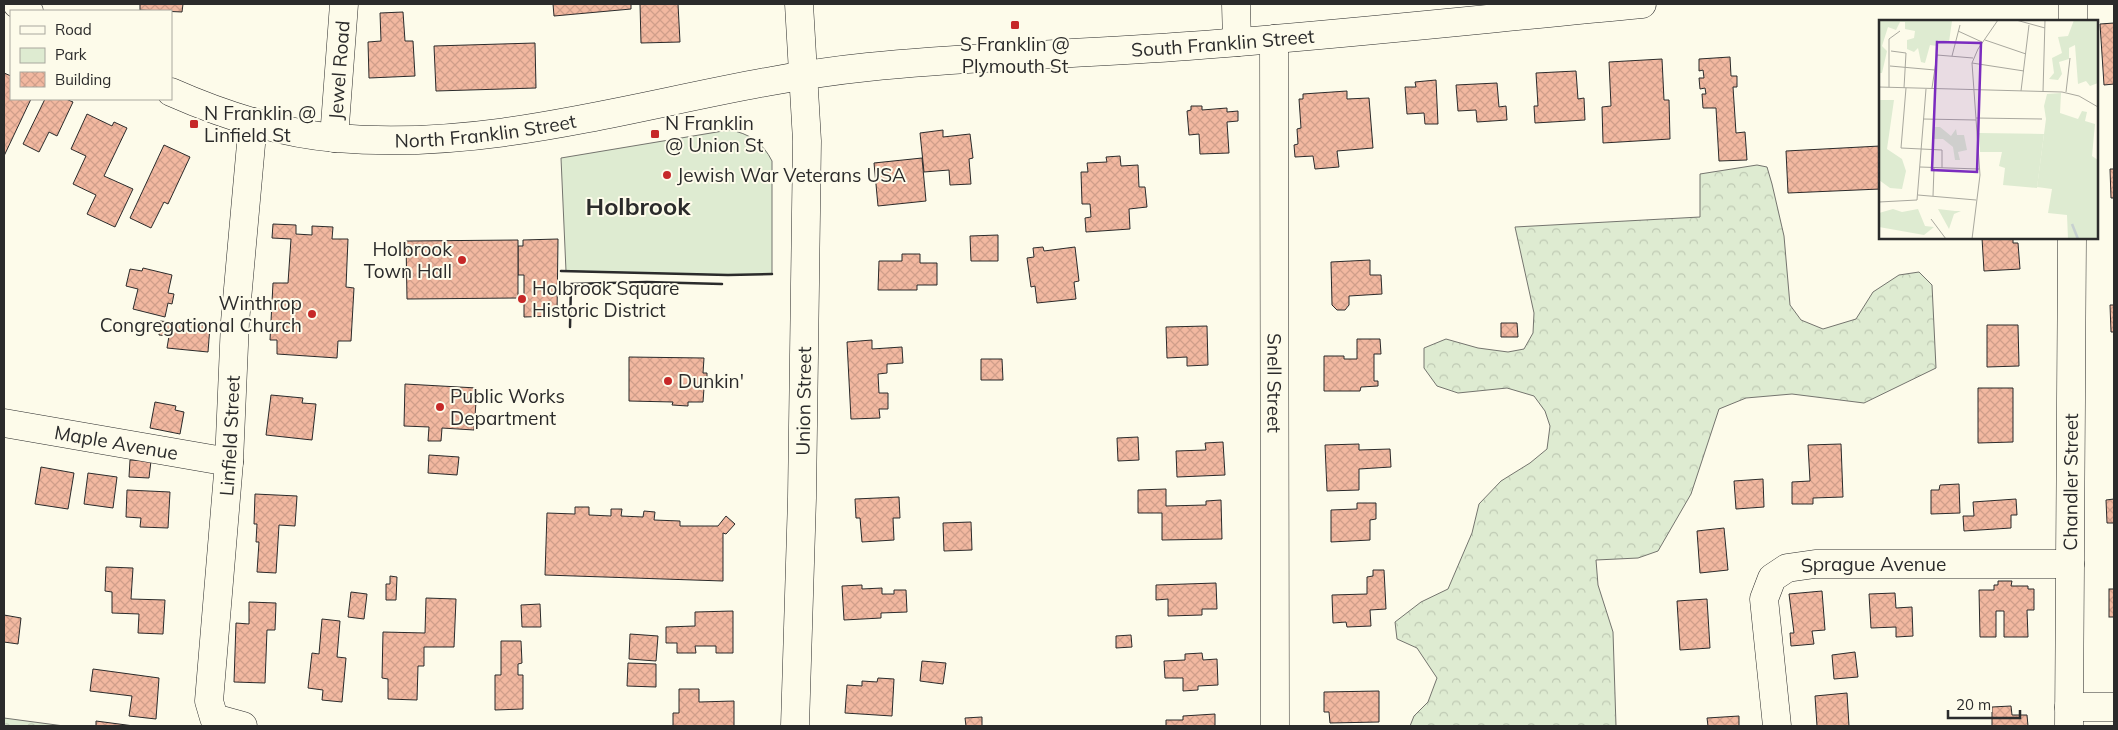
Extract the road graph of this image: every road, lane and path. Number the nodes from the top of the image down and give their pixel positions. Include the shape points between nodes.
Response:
1 (344, 4) edge
2 (799, 4) edge
3 (1236, 4) edge
4 (1642, 4) edge
5 (2074, 4) edge
6 (2073, 20) edge
7 (1274, 39) junction
8 (1237, 42) junction
9 (803, 76) junction
10 (172, 92) edge
11 (253, 122) junction
12 (334, 138) junction
13 (2072, 239) edge
14 (4, 423) edge
15 (229, 462) junction
16 (2070, 564) junction
17 (2114, 707) edge
18 (2069, 717) edge
19 (243, 726) edge
20 (795, 726) edge
21 (1275, 726) edge
22 (1777, 726) edge

1 - 12 street, Jewel Road
2 - 9 street, Union Street
3 - 8 street
4 - 7 street, South Franklin Street
5 - 6 street
7 - 8 street, South Franklin Street
7 - 21 street, Snell Street
8 - 9 street, South Franklin Street via 936,60
9 - 12 street, North Franklin Street via 528,130 458,138
9 - 20 street, Union Street via 807,141
10 - 11 street, North Franklin Street
11 - 12 street, North Franklin Street
11 - 15 street, Linfield Street via 235,322
13 - 16 street, Chandler Street
14 - 15 street, Maple Avenue
15 - 19 street, Linfield Street via 209,700 214,718
16 - 18 street, Chandler Street
16 - 22 street, Sprague Avenue via 1815,564 1787,568 1772,578 1764,599
17 - 18 street

